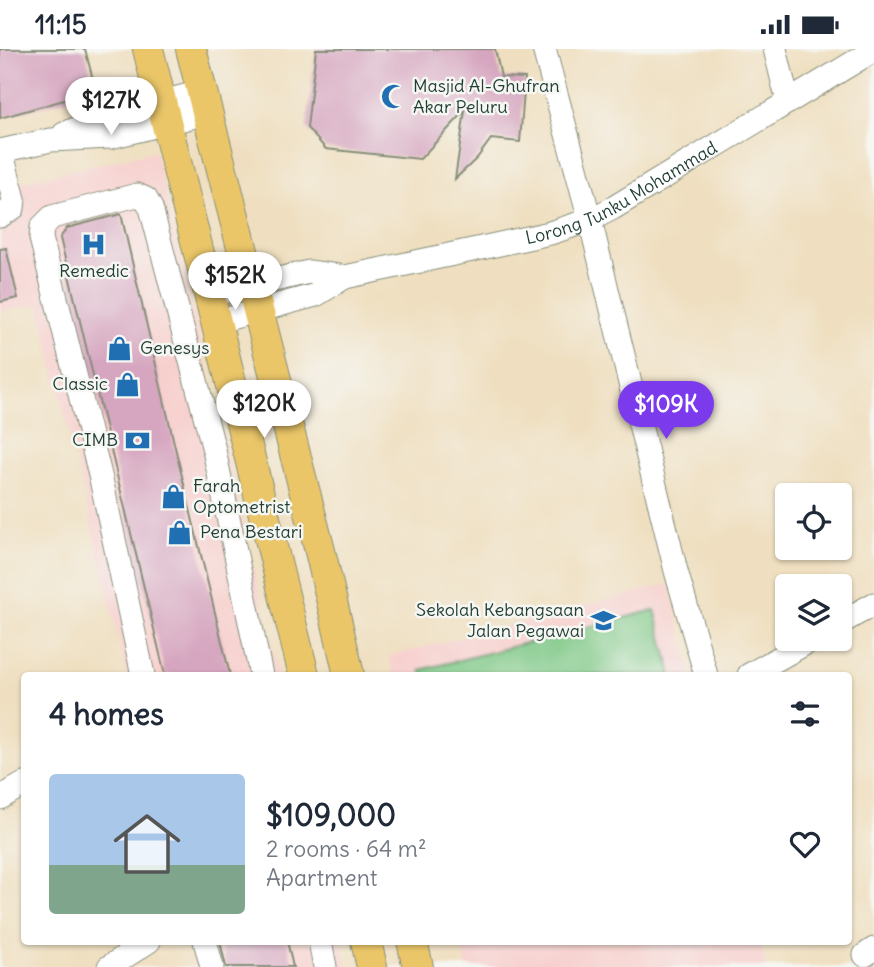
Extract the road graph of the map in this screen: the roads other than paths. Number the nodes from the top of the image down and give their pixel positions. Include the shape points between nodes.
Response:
1 (148, 49) edge
2 (191, 49) edge
3 (544, 49) edge
4 (775, 49) edge
5 (874, 50) edge
6 (204, 102) junction
7 (788, 102) junction
8 (162, 113) junction
9 (0, 151) edge
10 (0, 216) edge
11 (590, 220) junction
12 (255, 299) junction
13 (213, 309) junction
14 (874, 604) edge
15 (852, 617) edge
16 (792, 651) edge
17 (142, 672) edge
18 (260, 672) edge
19 (302, 672) edge
20 (348, 672) edge
21 (705, 672) edge
22 (754, 672) edge
23 (21, 786) edge
24 (0, 798) edge
25 (143, 945) edge
26 (206, 945) edge
27 (321, 945) edge
28 (367, 945) edge
29 (413, 945) edge
30 (109, 967) edge
31 (212, 967) edge
32 (326, 967) edge
33 (372, 967) edge
34 (418, 967) edge

1 - 8 main road
2 - 6 main road
3 - 11 street
4 - 7 street
5 - 7 street, Lorong Tunku Mohammad
6 - 8 street
6 - 12 main road
7 - 11 street, Lorong Tunku Mohammad
8 - 9 street via 105,116 51,140
8 - 13 main road
9 - 10 street via 14,199 13,208
11 - 12 street, Lorong Tunku Mohammad via 550,233 345,277 309,272
11 - 21 street
12 - 13 street, Lorong Tunku Mohammad
12 - 20 main road
13 - 19 main road
14 - 15 street
16 - 22 street
17 - 18 street via 101,479 41,238 52,216 137,195 151,208 214,450
23 - 24 street
25 - 30 street
26 - 31 street
27 - 32 street
28 - 33 main road
29 - 34 main road

